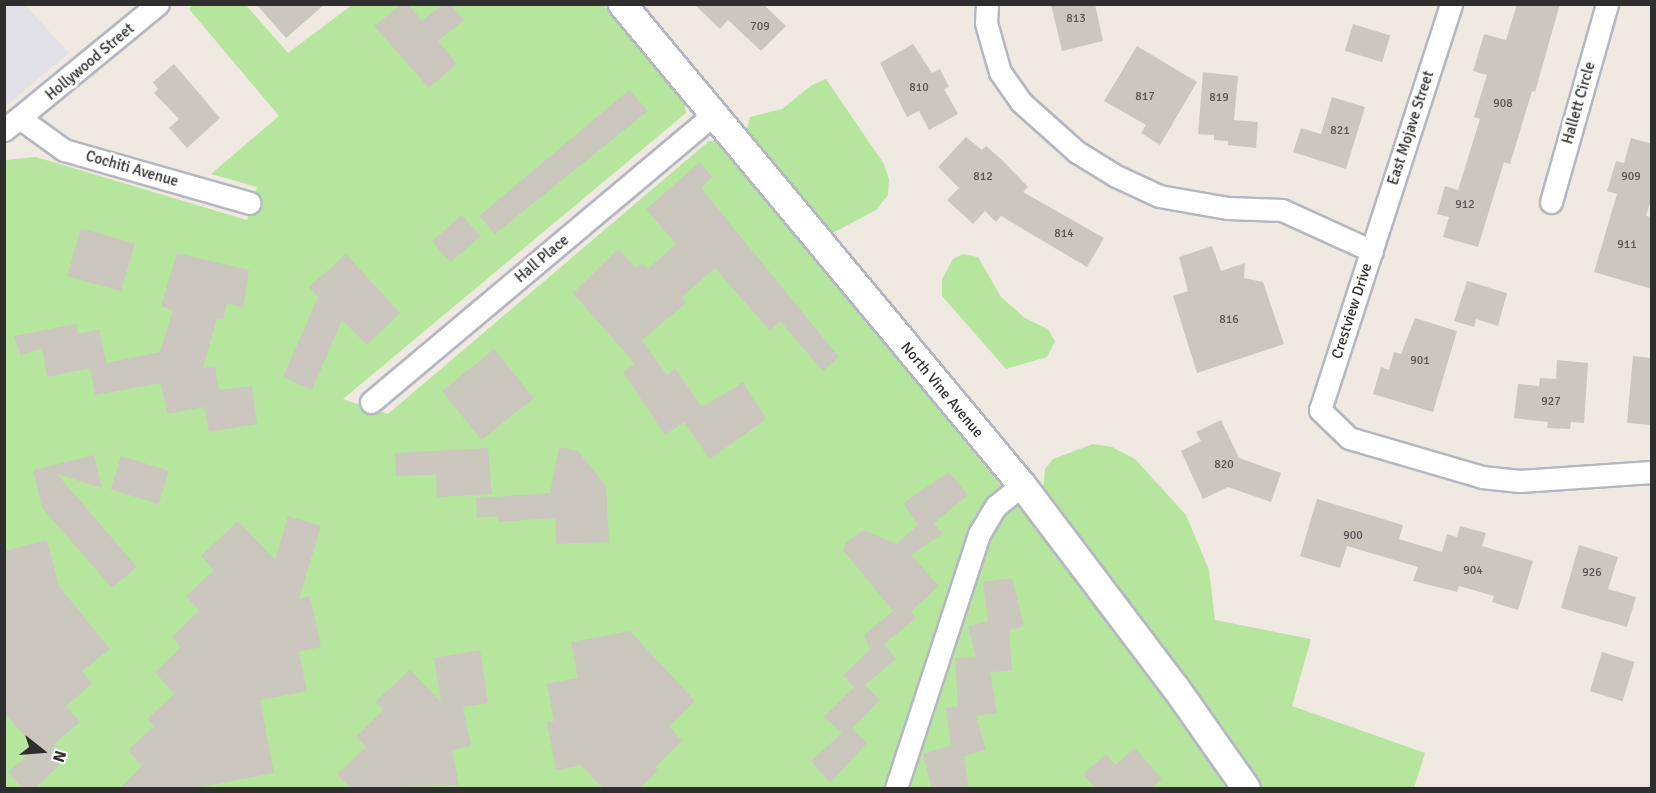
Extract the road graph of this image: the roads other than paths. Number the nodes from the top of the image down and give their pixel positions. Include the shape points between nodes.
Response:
1 (158, 4) edge
2 (622, 4) edge
3 (987, 4) edge
4 (1450, 4) edge
5 (1606, 4) edge
6 (713, 115) junction
7 (13, 125) edge
8 (1551, 202) dead end
9 (250, 203) dead end
10 (1372, 251) junction
11 (371, 402) dead end
12 (1652, 472) edge
13 (1022, 485) junction
14 (896, 789) edge
15 (1246, 789) edge

1 - 7 street, Hollywood Street
2 - 6 street, North Vine Avenue
3 - 10 street, Crestview Drive via 986,23 1000,72 1021,102 1077,152 1159,196 1228,208 1282,210
4 - 10 street, East Mojave Street
5 - 8 street, Hallett Circle
6 - 11 street, Hall Place
6 - 13 street, North Vine Avenue
7 - 9 street, Cochiti Avenue via 64,150
10 - 12 street, Crestview Drive via 1316,412 1349,438 1482,477 1520,481
13 - 14 street via 996,506 979,534
13 - 15 street, North Vine Avenue via 1176,687

